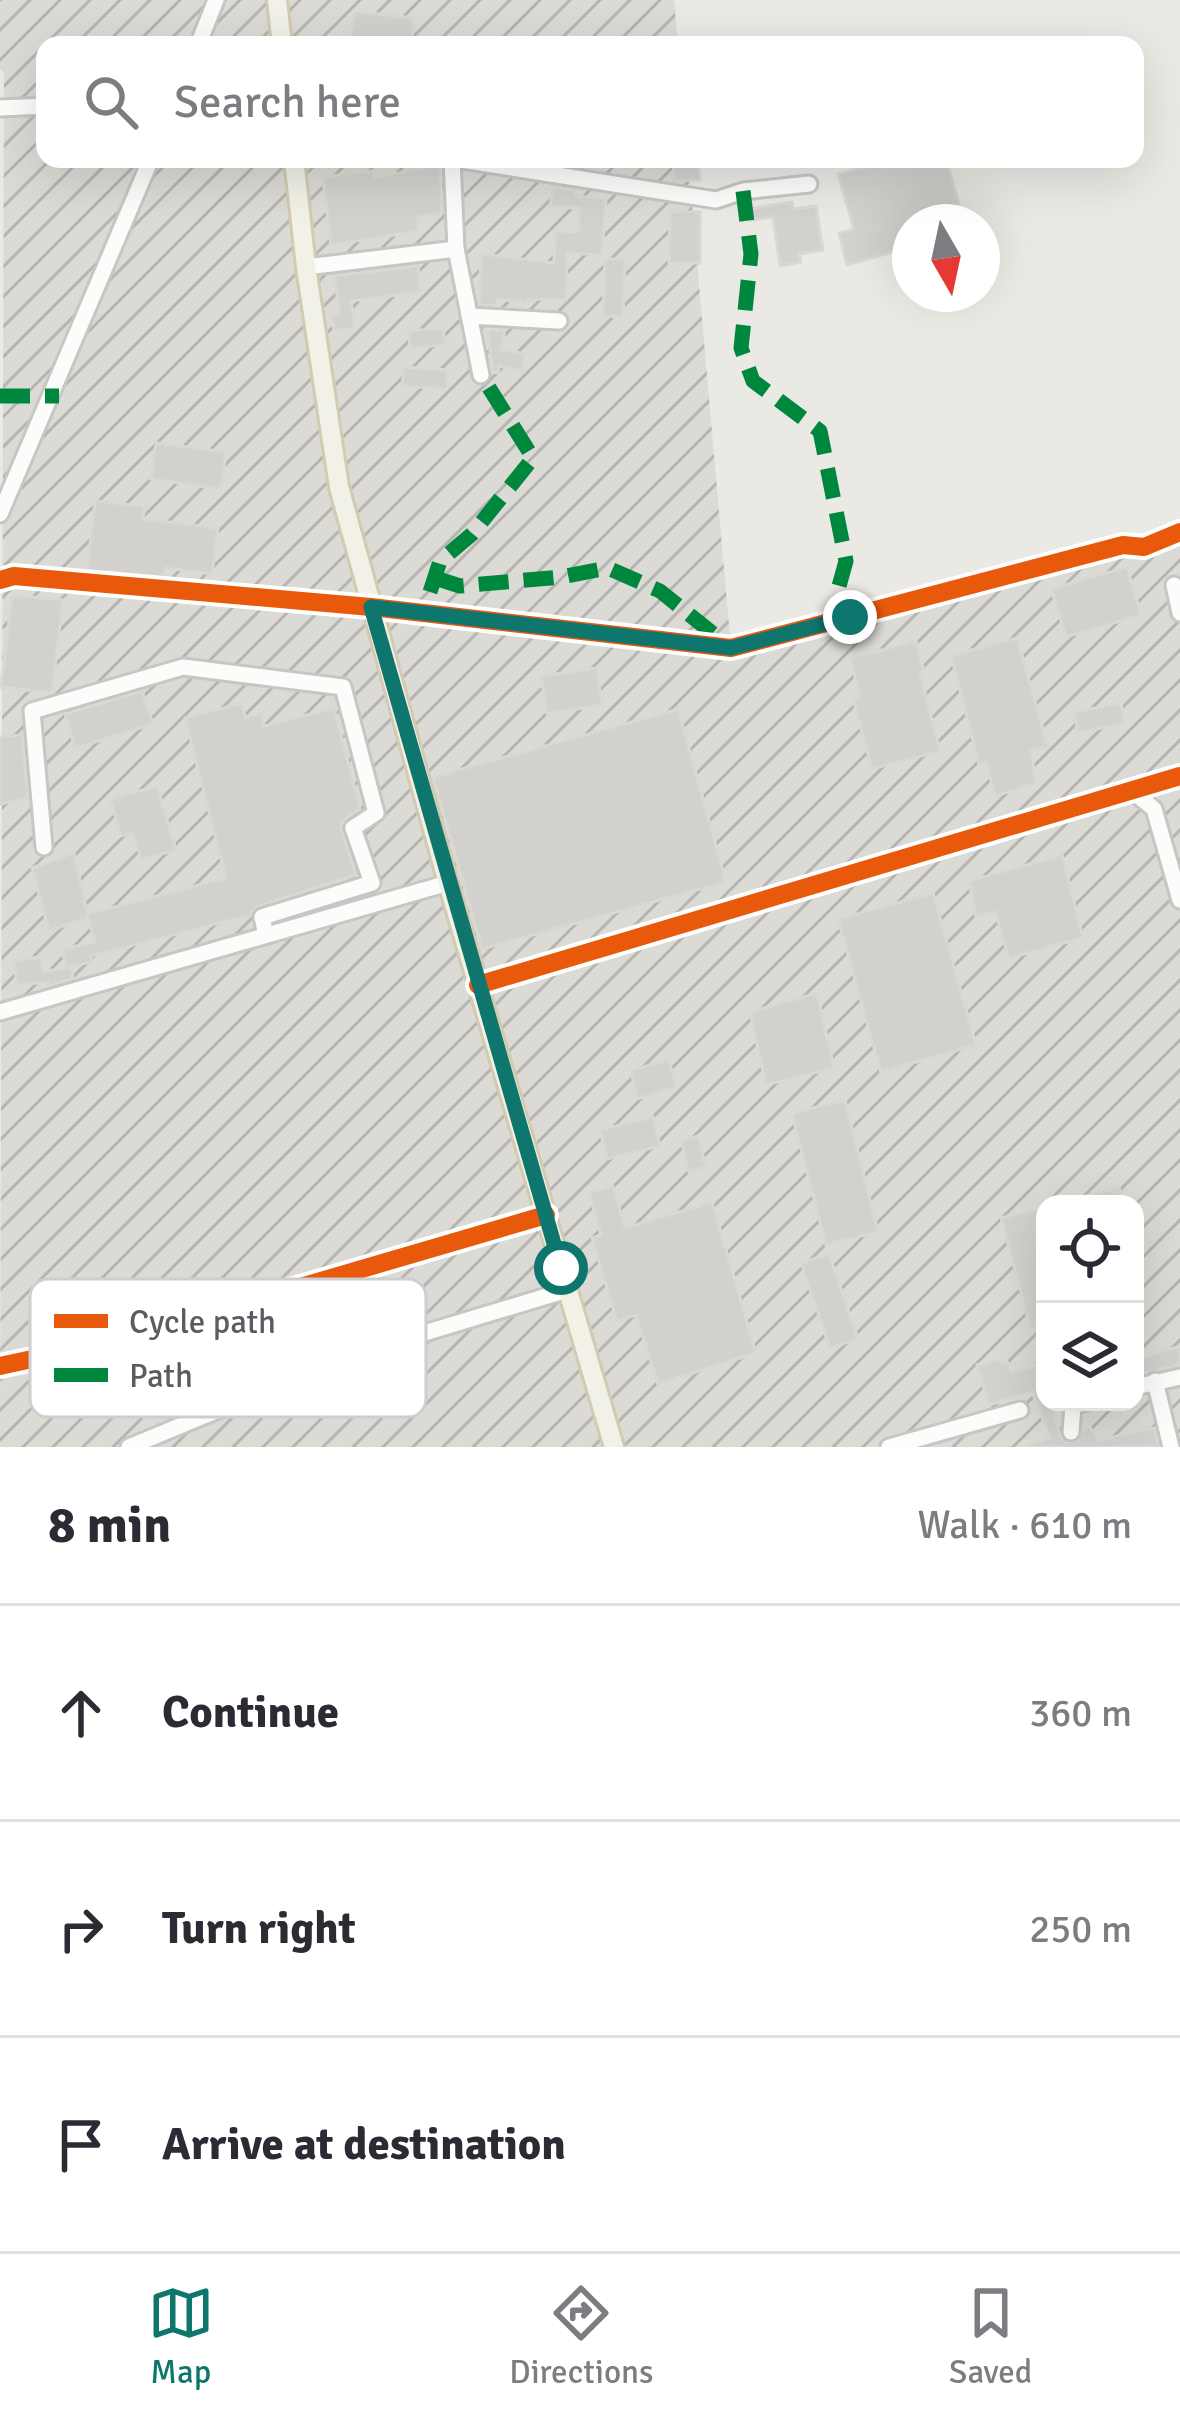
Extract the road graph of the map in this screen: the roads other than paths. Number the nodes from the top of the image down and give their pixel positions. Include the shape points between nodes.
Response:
1 (216, 0) edge
2 (277, 0) edge
3 (202, 36) edge
4 (281, 36) edge
5 (36, 106) edge
6 (0, 108) edge
7 (147, 168) edge
8 (295, 168) edge
9 (453, 168) edge
10 (511, 168) edge
11 (809, 184) dead end
12 (456, 249) junction
13 (306, 267) junction
14 (469, 316) junction
15 (559, 321) dead end
16 (481, 375) dead end
17 (1, 511) edge
18 (1180, 532) edge
19 (0, 580) edge
20 (1174, 586) dead end
21 (371, 607) junction
22 (1180, 613) edge
23 (1180, 776) edge
24 (1131, 790) junction
25 (44, 847) dead end
26 (448, 883) junction
27 (1180, 900) edge
28 (266, 935) junction
29 (478, 985) junction
30 (0, 1012) edge
31 (546, 1215) junction
32 (328, 1279) edge
33 (567, 1290) junction
34 (426, 1333) edge
35 (30, 1360) edge
36 (0, 1366) edge
37 (1180, 1377) edge
38 (1155, 1381) junction
39 (1144, 1384) edge
40 (1020, 1410) dead end
41 (1073, 1411) edge
42 (201, 1417) edge
43 (1071, 1432) dead end
44 (129, 1447) edge
45 (614, 1447) edge
46 (889, 1447) edge
47 (1171, 1447) edge

1 - 3 street
2 - 4 main road
5 - 6 street
7 - 17 street
8 - 13 main road
9 - 12 street
10 - 11 street via 716,200
12 - 13 street
12 - 14 street
13 - 21 main road via 339,487
14 - 15 street
14 - 16 street
18 - 21 street via 731,648
19 - 21 street
20 - 22 street
21 - 26 main road
23 - 24 street
24 - 27 street via 1154,809
24 - 29 street
25 - 28 street via 32,712 183,667 343,687 376,813 353,828 372,883 262,917
26 - 28 street
26 - 29 main road
28 - 30 street
29 - 31 main road
31 - 32 street
31 - 33 main road
33 - 34 street
33 - 45 main road
35 - 36 street
37 - 38 street
38 - 39 street
38 - 47 street
40 - 46 street
41 - 43 street
42 - 44 street

